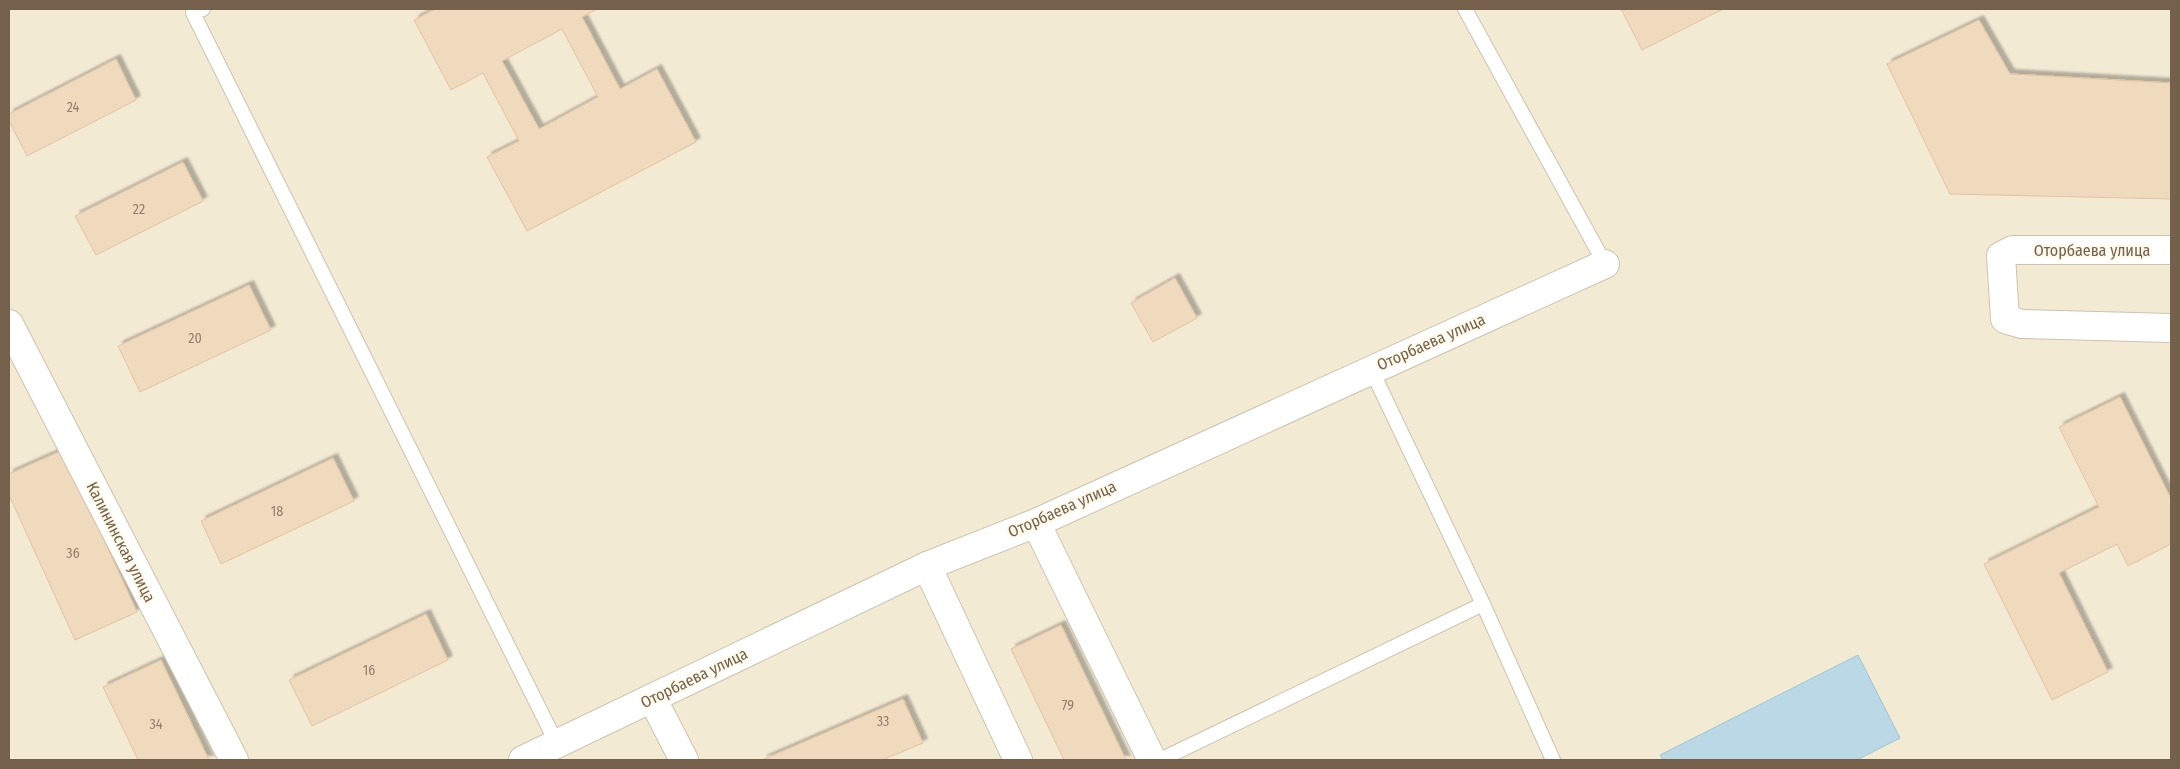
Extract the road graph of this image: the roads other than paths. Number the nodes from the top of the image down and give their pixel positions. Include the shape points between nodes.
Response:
1 (203, 9) edge
2 (1465, 9) edge
3 (2171, 250) edge
4 (1605, 264) joint
5 (9, 324) edge
6 (2171, 328) edge
7 (1371, 369) junction
8 (1036, 522) junction
9 (927, 566) junction
10 (1483, 604) junction
11 (652, 698) junction
12 (560, 752) edge
13 (234, 760) edge
14 (523, 760) edge
15 (684, 760) edge
16 (1018, 760) edge
17 (1152, 760) edge
18 (1160, 760) edge
19 (1553, 760) edge

1 - 12 lane via 193,14
2 - 4 lane
3 - 6 street, Оторбаева улица via 2013,250 2001,256 2005,319 2022,324
4 - 7 street, Оторбаева улица
5 - 13 street, Калининская улица
7 - 8 street, Оторбаева улица
7 - 10 lane
8 - 9 street, Оторбаева улица
8 - 17 street
9 - 11 street, Оторбаева улица
9 - 16 street
10 - 18 lane
10 - 19 lane
11 - 12 street, Оторбаева улица
11 - 15 street
12 - 14 street, Оторбаева улица

